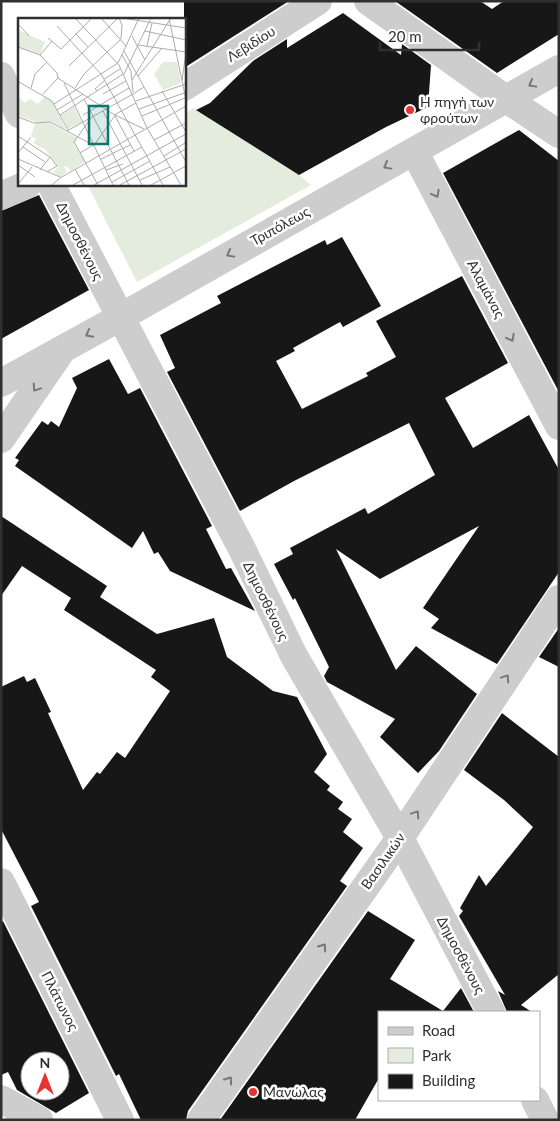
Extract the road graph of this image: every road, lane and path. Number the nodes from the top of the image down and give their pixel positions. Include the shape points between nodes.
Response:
1 (318, 1) edge
2 (368, 1) edge
3 (559, 69) edge
4 (1, 76) edge
5 (185, 86) edge
6 (506, 99) junction
7 (18, 112) edge
8 (559, 134) edge
9 (414, 151) junction
10 (26, 185) edge
11 (52, 185) edge
12 (1, 196) edge
13 (119, 318) junction
14 (64, 348) junction
15 (1, 383) edge
16 (559, 426) edge
17 (1, 439) edge
18 (559, 599) edge
19 (400, 838) junction
20 (1, 882) edge
21 (490, 1011) edge
22 (1, 1099) edge
23 (536, 1101) edge
24 (40, 1120) edge
25 (120, 1120) edge
26 (201, 1120) edge
27 (545, 1120) edge

1 - 5 street, Λεβιδίου
2 - 6 street
3 -> 6 street, Τριπόλεως
4 - 7 street
6 - 8 street
6 - 9 street, Τριπόλεως
9 -> 13 street, Τριπόλεως
9 -> 16 street, Αλαμάνας
10 - 12 street
11 - 13 street, Δημοσθένους
13 -> 14 street, Τριπόλεως
13 - 19 street, Δημοσθένους via 241,548 294,656
14 - 15 street, Τριπόλεως
14 -> 17 street
19 -> 18 street, Βασιλικών
19 - 21 street, Δημοσθένους
26 -> 19 street, Βασιλικών
20 - 25 street, Πλάτωνος
22 - 24 street
23 - 27 street

